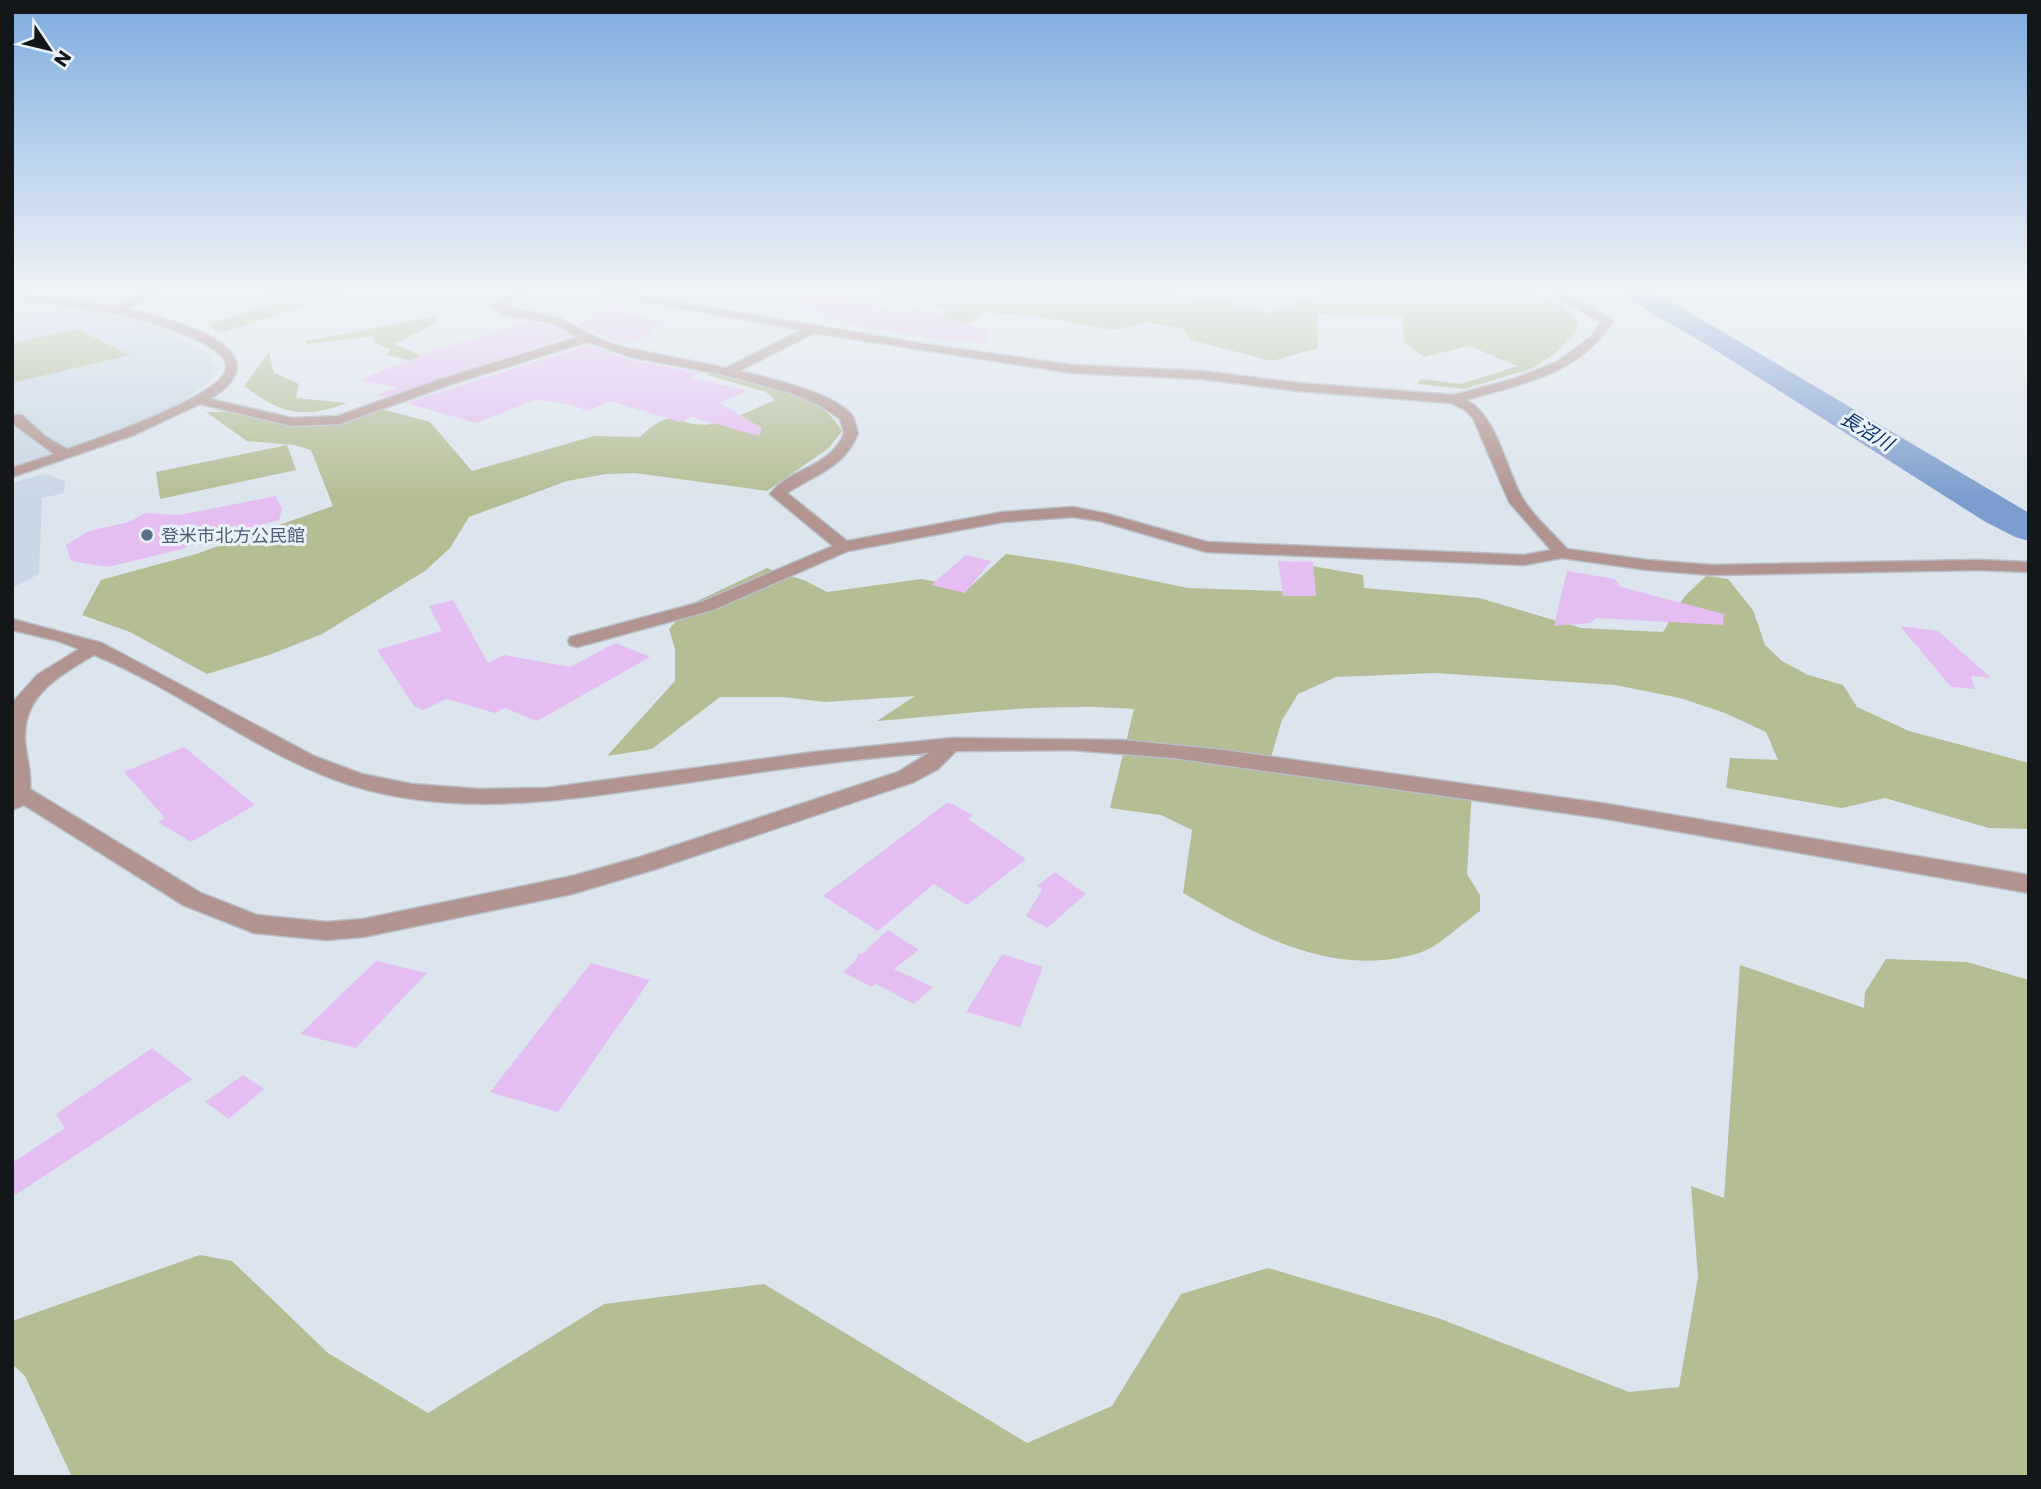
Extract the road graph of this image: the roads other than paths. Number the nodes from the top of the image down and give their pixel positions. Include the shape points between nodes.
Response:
1 (231, 359) edge
2 (518, 359) edge
3 (661, 359) edge
4 (752, 359) edge
5 (1002, 359) edge
6 (1567, 359) edge
7 (726, 373) junction
8 (198, 400) junction
9 (1454, 400) junction
10 (12, 419) edge
11 (12, 454) edge
12 (65, 454) junction
13 (31, 467) junction
14 (12, 473) edge
15 (844, 547) junction
16 (1562, 552) junction
17 (2029, 567) edge
18 (12, 624) edge
19 (577, 641) dead end
20 (95, 647) junction
21 (952, 744) junction
22 (16, 799) edge
23 (2029, 884) edge

1 - 8 street via 229,378
2 - 8 street via 340,420 317,423 292,422
3 - 7 street
4 - 7 street
5 - 9 street
6 - 9 street via 1542,373
7 - 15 street via 788,387 830,404 850,424 851,434 840,453 778,494
8 - 12 street
9 - 16 street via 1479,417 1517,502
10 - 12 street via 17,418
11 - 13 street
12 - 13 street
13 - 14 street
15 - 16 street via 1003,517 1073,512 1206,547 1524,560
15 - 19 street via 707,606
16 - 17 street via 1712,570
18 - 20 street via 63,634
20 - 21 street via 251,735 325,770 416,791 481,797 543,795 883,749
20 - 22 street via 39,682 19,705 13,740
21 - 22 street via 906,777 648,863 572,885 363,928 326,931 254,924 218,911
21 - 23 street via 1074,744 1177,751 1655,819

